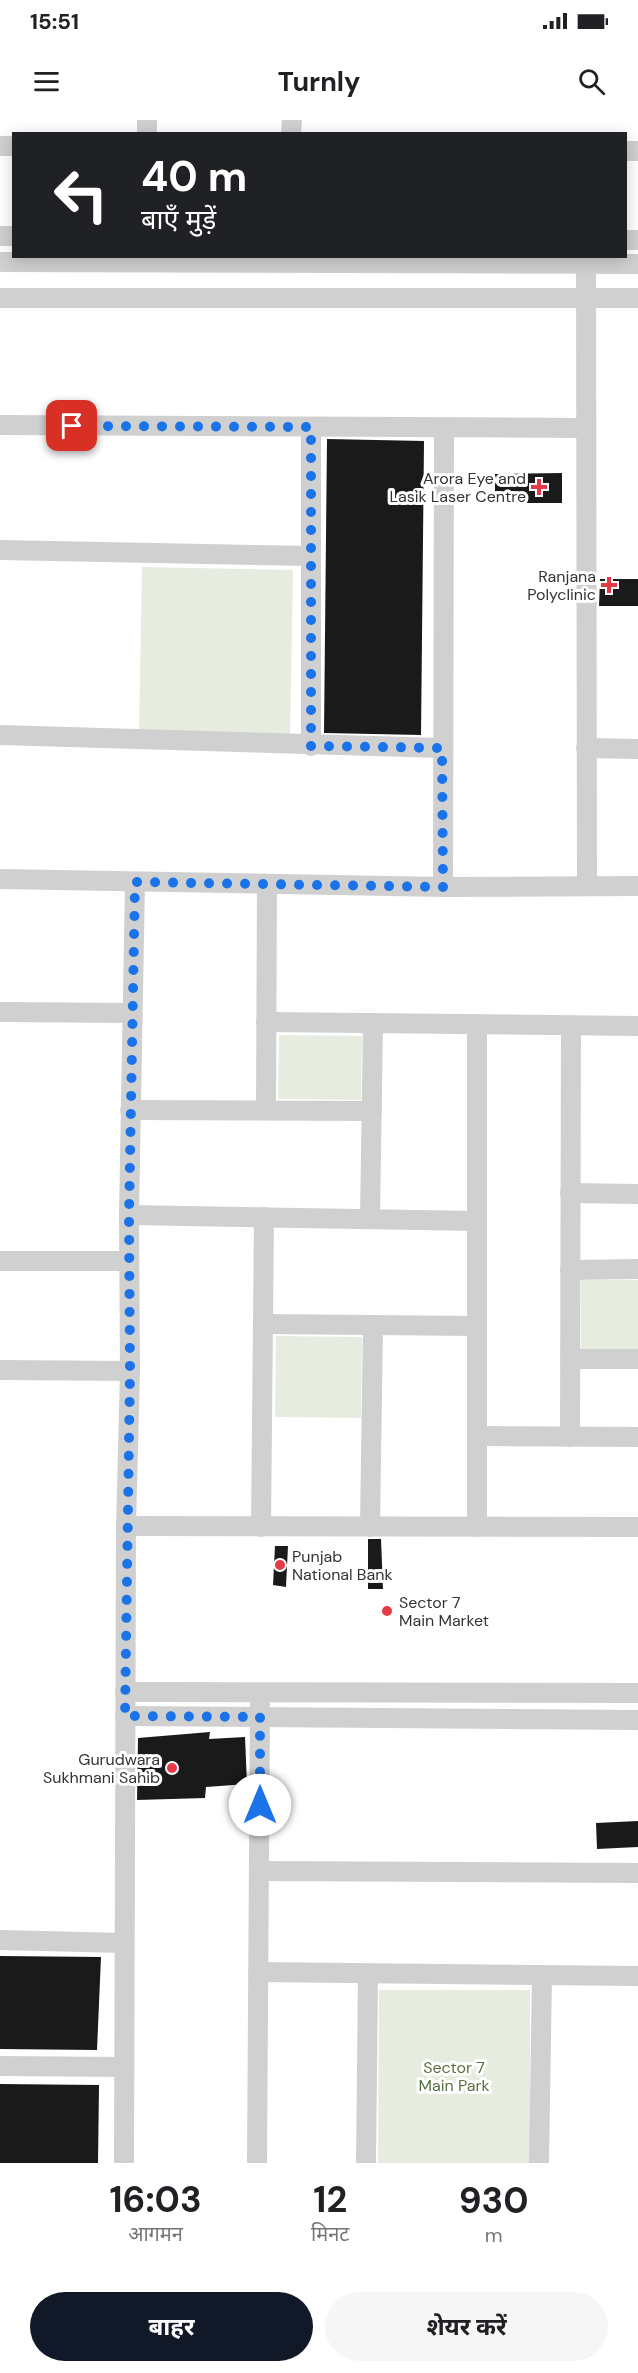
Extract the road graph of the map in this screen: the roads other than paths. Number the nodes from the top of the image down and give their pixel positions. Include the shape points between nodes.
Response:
1 (142, 259) edge
2 (292, 260) edge
3 (586, 260) edge
4 (0, 261) edge
5 (638, 264) edge
6 (0, 298) edge
7 (586, 298) junction
8 (638, 298) edge
9 (0, 425) edge
10 (311, 427) junction
11 (444, 428) junction
12 (586, 428) junction
13 (0, 550) edge
14 (310, 556) junction
15 (0, 735) edge
16 (311, 746) junction
17 (442, 748) junction
18 (586, 748) junction
19 (638, 749) edge
20 (0, 879) edge
21 (135, 882) junction
22 (267, 885) junction
23 (587, 886) junction
24 (638, 886) edge
25 (443, 887) junction
26 (0, 1012) edge
27 (132, 1013) junction
28 (266, 1022) junction
29 (373, 1023) junction
30 (477, 1024) junction
31 (571, 1025) junction
32 (638, 1026) edge
33 (130, 1110) junction
34 (266, 1110) junction
35 (372, 1111) junction
36 (570, 1193) junction
37 (638, 1194) edge
38 (129, 1215) junction
39 (264, 1217) junction
40 (370, 1219) junction
41 (477, 1221) junction
42 (0, 1261) edge
43 (128, 1262) junction
44 (638, 1269) edge
45 (570, 1270) junction
46 (263, 1324) junction
47 (373, 1325) junction
48 (477, 1326) junction
49 (570, 1359) junction
50 (638, 1359) edge
51 (0, 1370) edge
52 (130, 1371) junction
53 (477, 1436) junction
54 (570, 1437) junction
55 (638, 1437) edge
56 (126, 1526) junction
57 (261, 1527) junction
58 (370, 1527) junction
59 (477, 1527) junction
60 (638, 1527) edge
61 (125, 1692) junction
62 (260, 1693) junction
63 (470, 1693) junction
64 (638, 1693) edge
65 (125, 1716) junction
66 (260, 1717) junction
67 (469, 1719) junction
68 (638, 1720) edge
69 (259, 1871) junction
70 (638, 1873) edge
71 (0, 1940) edge
72 (124, 1943) junction
73 (258, 1972) junction
74 (368, 1973) junction
75 (542, 1975) junction
76 (638, 1976) edge
77 (0, 2066) edge
78 (124, 2067) junction
79 (124, 2163) edge
80 (257, 2163) edge
81 (366, 2163) edge
82 (539, 2163) edge

1 - 2 street
1 - 4 street
2 - 3 street
3 - 5 street
3 - 7 street
6 - 7 street
7 - 8 street
7 - 12 street
9 - 10 street
10 - 11 street
10 - 14 street
11 - 12 street
11 - 17 street
12 - 18 street
13 - 14 street
14 - 16 street
15 - 16 street
16 - 17 street
17 - 25 street
18 - 19 street
18 - 23 street
20 - 21 street
21 - 22 street
21 - 27 street
22 - 25 street
22 - 28 street
23 - 24 street
23 - 25 street
26 - 27 street
27 - 33 street
28 - 29 street
28 - 34 street
29 - 30 street
29 - 35 street
30 - 31 street
30 - 41 street
31 - 32 street
31 - 36 street
33 - 34 street
33 - 38 street
34 - 35 street
35 - 40 street
36 - 37 street
36 - 45 street
38 - 39 street
38 - 43 street
39 - 40 street
39 - 46 street
40 - 41 street
41 - 48 street
42 - 43 street
43 - 52 street
44 - 45 street
45 - 49 street
46 - 47 street
46 - 57 street
47 - 48 street
47 - 58 street
48 - 53 street
49 - 50 street
49 - 54 street
51 - 52 street
52 - 56 street
53 - 54 street
53 - 59 street
54 - 55 street
56 - 57 street
56 - 61 street
57 - 58 street
58 - 59 street
59 - 60 street
61 - 62 street
61 - 65 street
62 - 63 street
62 - 66 street
63 - 64 street
63 - 67 street
65 - 66 street
65 - 72 street
66 - 67 street
66 - 69 street
67 - 68 street
69 - 70 street
69 - 73 street
71 - 72 street
72 - 78 street
73 - 74 street
73 - 80 street
74 - 75 street
74 - 81 street
75 - 76 street
75 - 82 street
77 - 78 street
78 - 79 street

